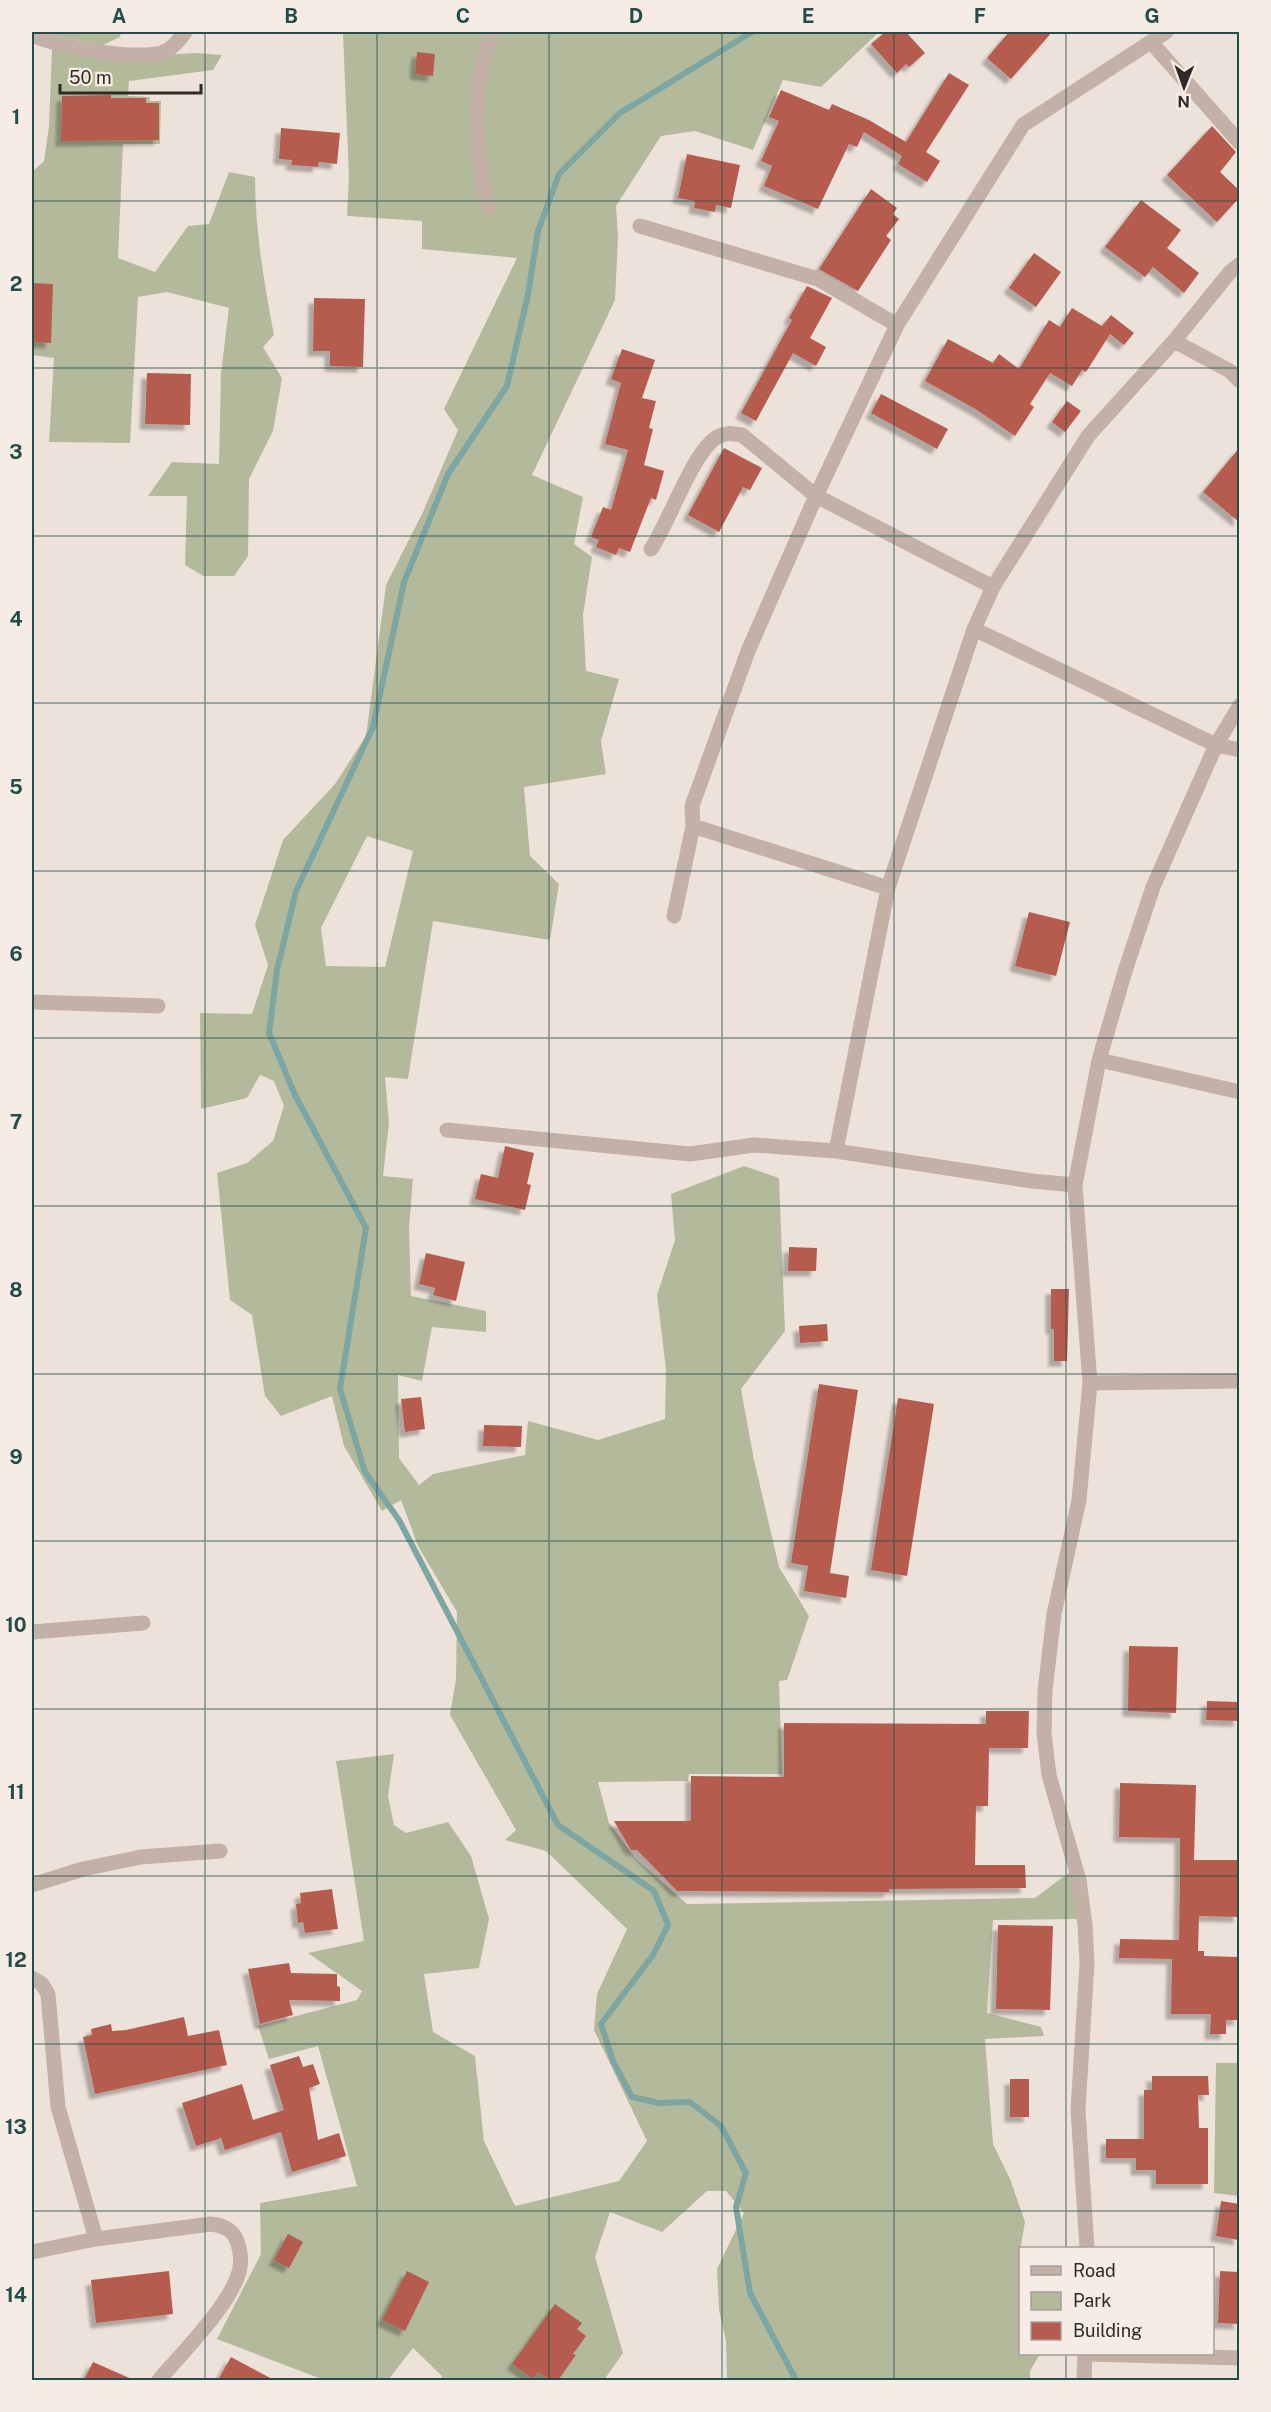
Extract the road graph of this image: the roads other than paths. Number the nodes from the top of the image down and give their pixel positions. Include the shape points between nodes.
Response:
1 (185, 32) edge
2 (492, 32) edge
3 (1166, 32) edge
4 (32, 35) edge
5 (1151, 42) junction
6 (1239, 143) edge
7 (489, 209) dead end
8 (640, 226) dead end
9 (1239, 264) edge
10 (897, 325) junction
11 (1174, 341) junction
12 (1239, 381) edge
13 (816, 496) junction
14 (651, 549) dead end
15 (993, 587) junction
16 (974, 629) junction
17 (1239, 705) edge
18 (1216, 745) junction
19 (1239, 750) edge
20 (693, 826) junction
21 (888, 888) junction
22 (674, 916) dead end
23 (32, 1002) edge
24 (158, 1006) dead end
25 (1099, 1060) junction
26 (1239, 1092) edge
27 (447, 1130) dead end
28 (836, 1151) junction
29 (1075, 1185) junction
30 (1239, 1381) edge
31 (1090, 1383) junction
32 (143, 1623) dead end
33 (32, 1632) edge
34 (220, 1851) dead end
35 (32, 1885) edge
36 (32, 1978) edge
37 (96, 2239) junction
38 (1087, 2247) edge
39 (32, 2252) edge
40 (1085, 2355) edge
41 (1124, 2355) edge
42 (1239, 2358) edge
43 (159, 2380) edge
44 (1084, 2380) edge

1 - 4 street via 163,52 148,54 104,52
2 - 7 street via 480,78 479,121 481,179
3 - 5 street
5 - 6 street
5 - 10 street via 1023,125
8 - 10 street via 818,279
9 - 11 street
10 - 13 street
11 - 12 street via 1230,371
11 - 15 street via 1088,436
13 - 14 street via 742,435 717,436 688,476 662,534
13 - 15 street
13 - 20 street via 747,651 692,807
15 - 16 street
16 - 18 street
16 - 21 street
17 - 18 street
18 - 19 street
18 - 25 street via 1153,887
20 - 21 street
20 - 22 street
21 - 28 street
23 - 24 street
25 - 26 street
25 - 29 street
27 - 28 street via 690,1154 754,1145
28 - 29 street
29 - 31 street
30 - 31 street
31 - 38 street via 1079,1500 1054,1614 1044,1733 1049,1775 1079,1880 1085,1924 1087,1963 1078,2110
32 - 33 street
34 - 35 street via 141,1857
36 - 37 street via 48,1994 58,2107
37 - 39 street
37 - 43 street via 211,2224 228,2228 235,2235 240,2270 230,2295
40 - 44 street
41 - 42 street

